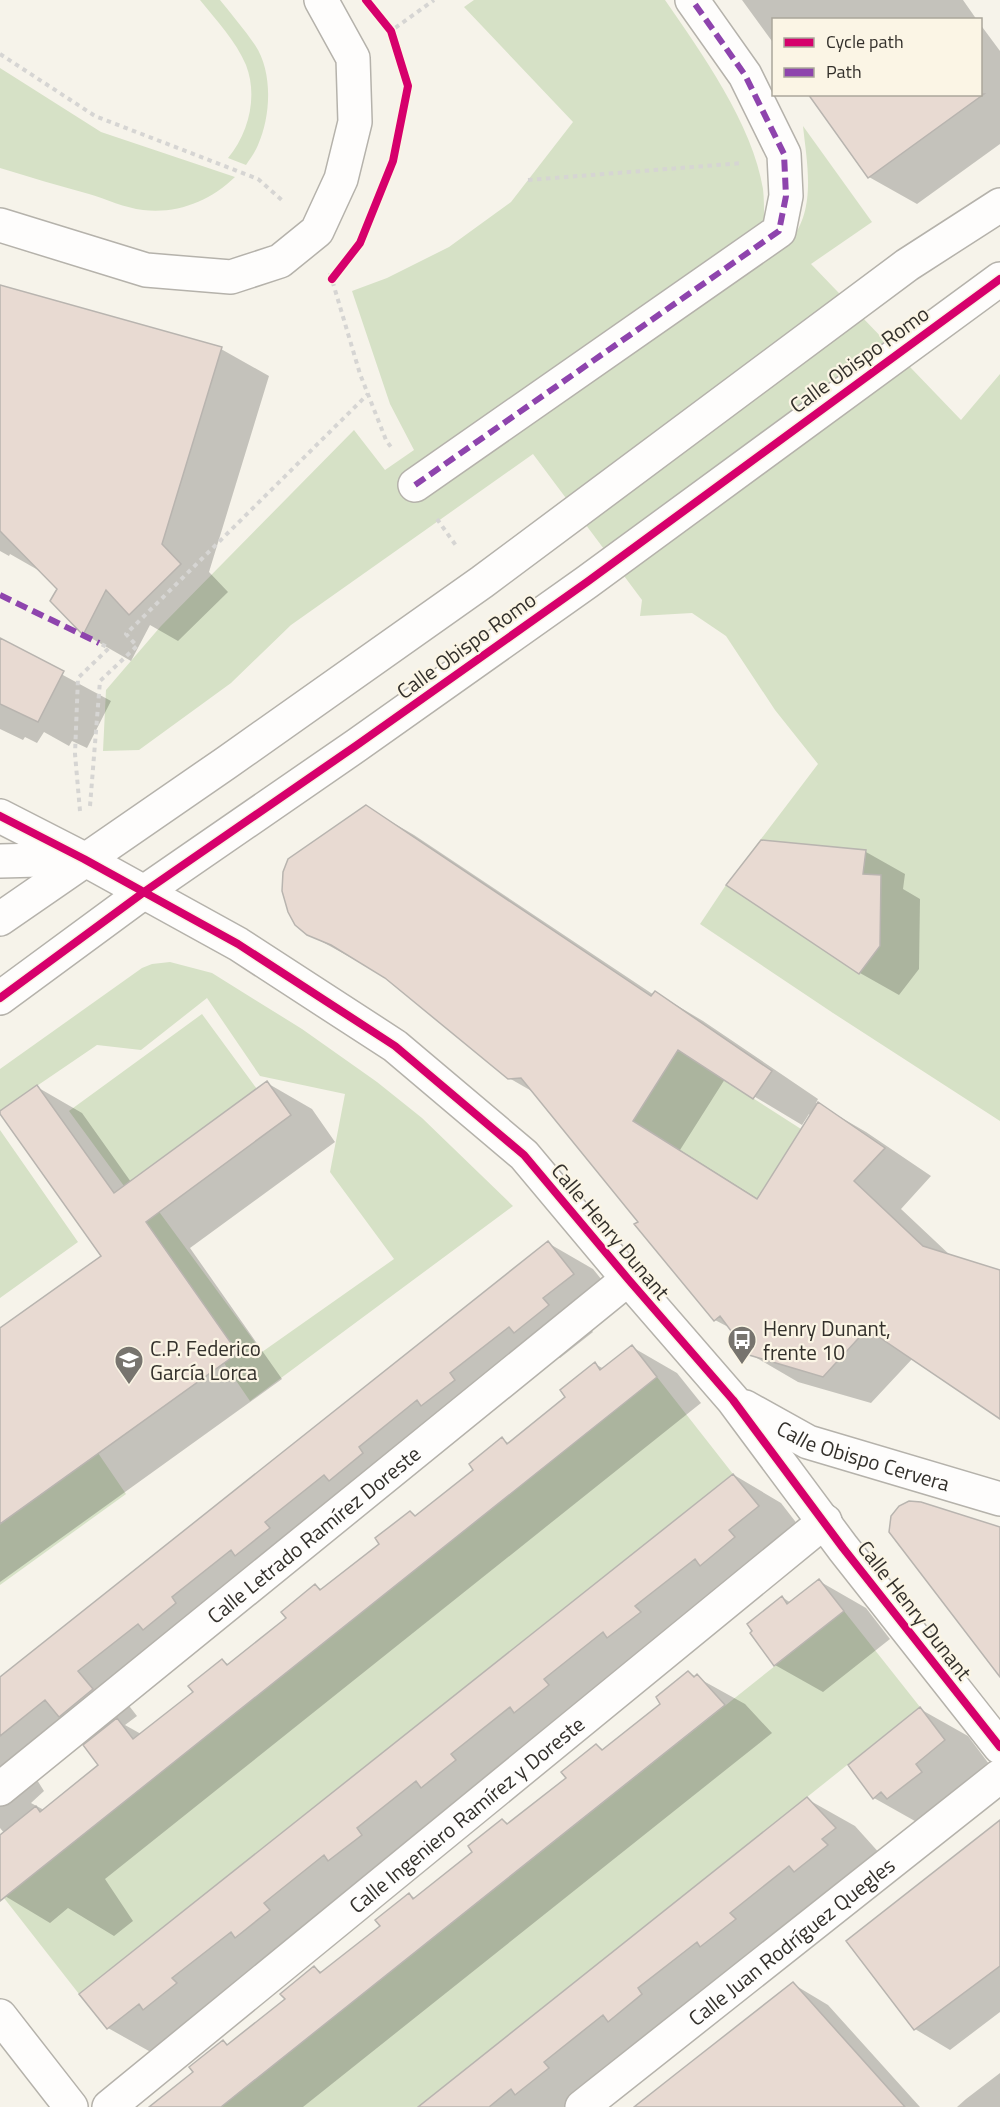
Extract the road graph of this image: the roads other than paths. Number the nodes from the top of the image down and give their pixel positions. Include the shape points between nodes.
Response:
1 (321, 0) edge
2 (692, 0) edge
3 (1000, 205) edge
4 (0, 225) edge
5 (1000, 279) edge
6 (415, 485) dead end
7 (0, 816) edge
8 (84, 859) junction
9 (0, 861) edge
10 (144, 891) junction
11 (0, 919) edge
12 (0, 998) edge
13 (628, 1280) junction
14 (733, 1400) junction
15 (1000, 1499) edge
16 (825, 1521) junction
17 (1000, 1748) edge
18 (1000, 1776) edge
19 (0, 1789) edge
20 (0, 2016) edge
21 (71, 2107) edge
22 (109, 2107) edge
23 (582, 2107) edge

1 - 4 street via 353,58 355,122 341,179 317,231 280,261 231,277 146,270
2 - 6 street via 745,75 784,154 786,196 779,231
3 - 8 street, Calle Obispo Romo via 907,265 550,533
5 - 10 street, Calle Obispo Romo via 588,582
7 - 8 street, Calle Henry Dunant
8 - 9 street
8 - 10 street, Calle Henry Dunant
8 - 11 street, Calle Obispo Romo
10 - 12 street, Calle Obispo Romo
10 - 13 street, Calle Henry Dunant via 238,944 395,1046 524,1155
13 - 14 street, Calle Henry Dunant
13 - 19 street, Calle Letrado Ramírez Doreste
14 - 15 street, Calle Obispo Cervera via 808,1442
14 - 16 street, Calle Henry Dunant
16 - 17 street, Calle Henry Dunant
16 - 22 street, Calle Ingeniero Ramírez y Doreste
18 - 23 street, Calle Juan Rodríguez Quegles
20 - 21 street

